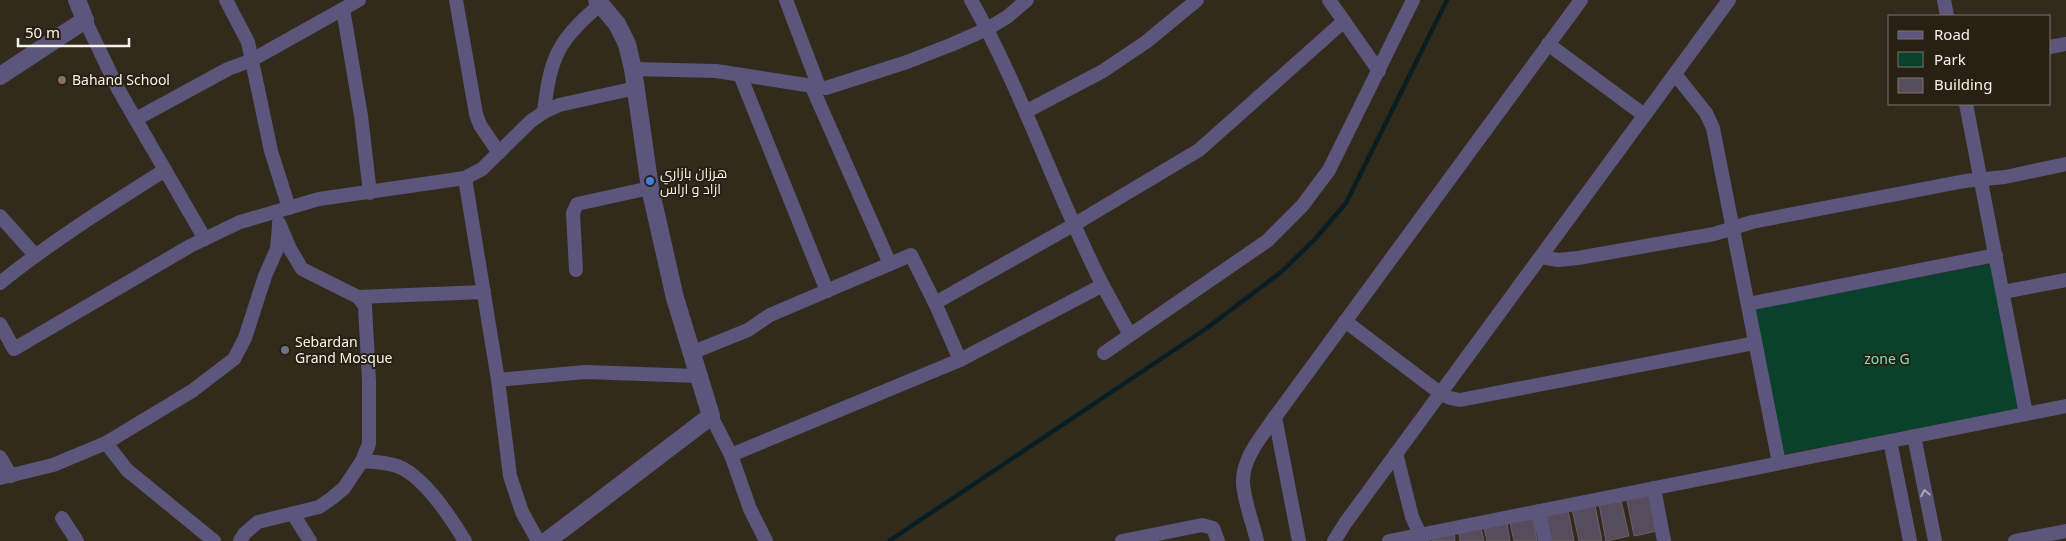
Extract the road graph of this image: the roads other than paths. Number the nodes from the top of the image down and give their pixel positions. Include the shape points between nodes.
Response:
1 (77, 0) edge
2 (226, 0) edge
3 (456, 0) edge
4 (786, 0) edge
5 (971, 0) edge
6 (1027, 0) edge
7 (1197, 0) edge
8 (1329, 0) edge
9 (1413, 0) edge
10 (1581, 0) edge
11 (1729, 0) edge
12 (1944, 0) edge
13 (599, 2) edge
14 (349, 4) edge
15 (1947, 15) edge
16 (85, 20) junction
17 (1344, 21) junction
18 (987, 29) junction
19 (1548, 44) junction
20 (2066, 44) edge
21 (2051, 47) edge
22 (252, 60) junction
23 (633, 69) junction
24 (1379, 71) junction
25 (1675, 74) junction
26 (740, 75) junction
27 (0, 76) edge
28 (815, 86) junction
29 (636, 88) junction
30 (1966, 105) edge
31 (1027, 111) junction
32 (544, 112) junction
33 (1644, 116) junction
34 (136, 119) junction
35 (499, 153) junction
36 (2066, 164) edge
37 (165, 170) junction
38 (465, 178) junction
39 (1981, 179) junction
40 (650, 188) junction
41 (370, 193) junction
42 (282, 214) junction
43 (0, 216) edge
44 (1075, 224) junction
45 (1732, 228) junction
46 (205, 239) junction
47 (35, 255) junction
48 (1996, 255) junction
49 (1540, 257) junction
50 (890, 264) junction
51 (576, 270) dead end
52 (2066, 280) edge
53 (0, 283) edge
54 (1103, 285) junction
55 (827, 291) junction
56 (484, 292) junction
57 (2003, 292) junction
58 (358, 297) junction
59 (935, 302) junction
60 (1748, 304) junction
61 (1345, 321) junction
62 (0, 324) edge
63 (1130, 336) junction
64 (1755, 343) junction
65 (691, 353) junction
66 (1104, 353) dead end
67 (960, 360) junction
68 (698, 376) junction
69 (498, 380) junction
70 (1440, 393) junction
71 (2066, 406) edge
72 (2026, 414) junction
73 (711, 416) junction
74 (1275, 417) junction
75 (1914, 436) junction
76 (1890, 441) junction
77 (106, 443) junction
78 (1396, 453) junction
79 (731, 455) junction
80 (0, 457) edge
81 (362, 461) junction
82 (1779, 463) junction
83 (5, 477) edge
84 (1654, 488) junction
85 (1539, 511) junction
86 (293, 514) junction
87 (62, 518) dead end
88 (2066, 531) edge
89 (1421, 538) edge
90 (77, 541) edge
91 (214, 541) edge
92 (240, 541) edge
93 (310, 541) edge
94 (465, 541) edge
95 (538, 541) edge
96 (547, 541) edge
97 (766, 541) edge
98 (1122, 541) edge
99 (1218, 541) edge
100 (1257, 541) edge
101 (1300, 541) edge
102 (1334, 541) edge
103 (1389, 541) edge
104 (1545, 541) edge
105 (1664, 541) edge
106 (1910, 541) edge
107 (1935, 541) edge
108 (2015, 541) edge

1 - 16 street
2 - 22 street via 248,42
3 - 35 street via 476,114
4 - 28 street
5 - 18 street
6 - 18 street
7 - 31 street via 1139,47 1103,71
8 - 17 street
9 - 24 street
10 - 19 street
11 - 25 street
12 - 15 street
13 - 23 street via 617,24 627,44
13 - 32 street via 568,35 556,56
14 - 22 street
14 - 41 street
16 - 27 street
16 - 34 street
17 - 24 street
17 - 44 street via 1199,150
18 - 28 street via 907,62 826,88
18 - 31 street
19 - 33 street
19 - 61 street
20 - 21 street
22 - 34 street via 228,69
22 - 42 street
23 - 26 street via 716,71
23 - 29 street
24 - 63 street via 1329,170 1302,206 1268,241
25 - 33 street
25 - 45 street via 1713,128
26 - 28 street
26 - 55 street
28 - 50 street
29 - 32 street via 559,105
29 - 40 street
30 - 39 street
31 - 44 street
32 - 35 street
33 - 49 street
34 - 37 street
35 - 38 street via 482,169
36 - 39 street
37 - 46 street
37 - 47 street
38 - 41 street
38 - 56 street
39 - 45 street
39 - 48 street
40 - 51 street via 577,204 573,213
40 - 65 street
41 - 42 street via 319,199
42 - 46 street via 240,222
42 - 58 street via 290,249 302,269
42 - 77 street via 277,249 245,338 234,359 192,391
43 - 47 street
44 - 54 street
44 - 59 street
45 - 49 street via 1578,258 1558,260
45 - 60 street
46 - 62 street via 14,349
47 - 53 street
48 - 57 street
48 - 60 street
49 - 70 street
50 - 55 street
50 - 59 street via 912,255
52 - 57 street
54 - 63 street
54 - 67 street
55 - 65 street via 770,315 748,330
56 - 58 street
56 - 69 street
57 - 72 street
58 - 81 street via 365,306 369,381 369,444
59 - 67 street
60 - 64 street
61 - 70 street
61 - 74 street
63 - 66 street
64 - 70 street via 1460,400
64 - 82 street
65 - 68 street
67 - 79 street
68 - 69 street via 585,372
68 - 73 street
69 - 95 street via 510,476 522,512
70 - 78 street
71 - 72 street
72 - 75 street
73 - 79 street
73 - 96 street
74 - 100 street via 1251,452 1245,469 1243,484
74 - 101 street
75 - 76 street
107 -> 75 street
76 - 82 street
76 - 106 street
77 - 83 street via 53,464
77 - 91 street via 127,470
78 - 89 street via 1412,517
78 - 102 street
79 - 97 street via 750,509
80 - 83 street
81 - 86 street via 344,488 332,498 319,507
81 - 94 street via 399,467 412,476 448,514
82 - 84 street
84 - 85 street
84 - 105 street
85 - 89 street
85 - 104 street
86 - 92 street via 258,522
86 - 93 street
87 - 90 street
88 - 108 street
89 - 103 street
98 - 99 street via 1202,525 1213,528

